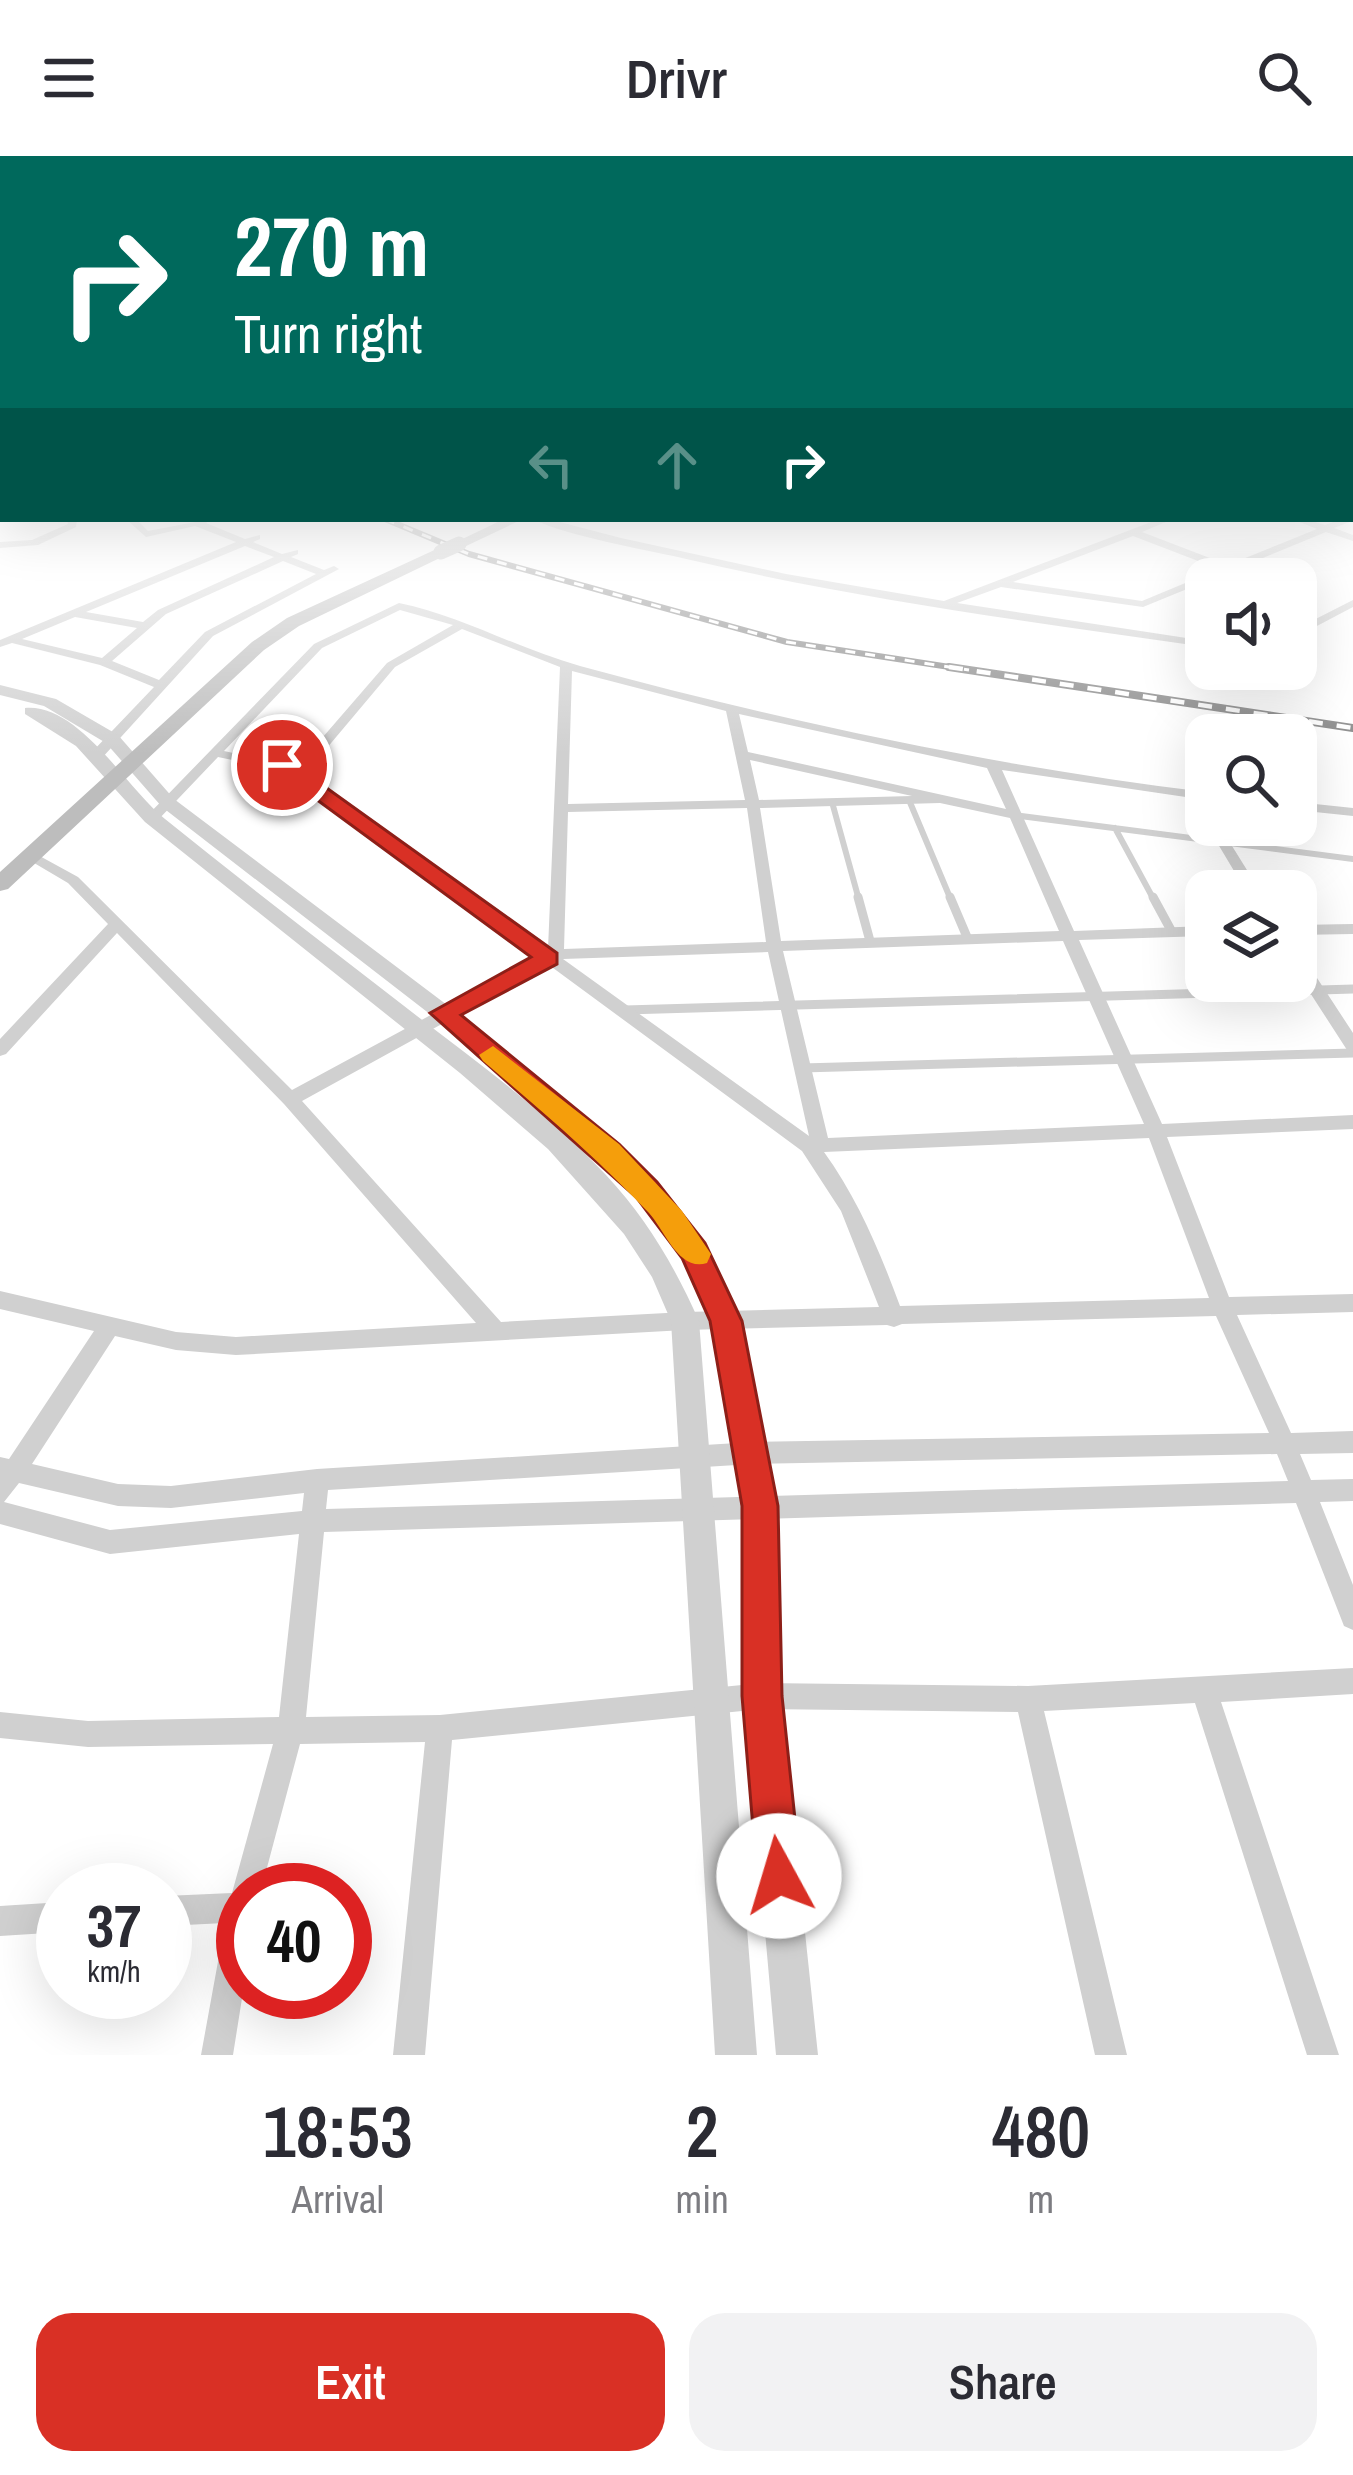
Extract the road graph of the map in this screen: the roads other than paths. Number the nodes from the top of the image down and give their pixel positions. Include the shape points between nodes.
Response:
1 (162, 577) edge
2 (239, 577) edge
3 (319, 577) edge
4 (391, 577) edge
5 (791, 577) edge
6 (1015, 577) edge
7 (998, 583) junction
8 (1185, 586) edge
9 (1353, 603) edge
10 (943, 605) junction
11 (73, 613) junction
12 (1317, 623) edge
13 (145, 626) junction
14 (459, 626) junction
15 (3, 640) edge
16 (1185, 641) edge
17 (104, 662) junction
18 (566, 666) junction
19 (158, 684) junction
20 (0, 690) edge
21 (0, 703) edge
22 (731, 706) junction
23 (104, 747) junction
24 (214, 753) junction
25 (741, 754) junction
26 (992, 764) junction
27 (124, 771) junction
28 (297, 775) junction
29 (1185, 793) edge
30 (909, 800) junction
31 (935, 800) junction
32 (832, 802) junction
33 (753, 804) junction
34 (560, 808) junction
35 (1317, 808) edge
36 (160, 811) junction
37 (1353, 812) edge
38 (1013, 814) junction
39 (1115, 828) junction
40 (1185, 838) edge
41 (1247, 846) edge
42 (31, 857) junction
43 (1353, 859) edge
44 (0, 884) edge
45 (117, 925) junction
46 (1353, 929) edge
47 (1317, 930) edge
48 (1172, 932) junction
49 (1185, 932) edge
50 (1069, 934) junction
51 (967, 937) junction
52 (870, 941) junction
53 (774, 944) junction
54 (552, 956) junction
55 (1353, 989) edge
56 (1317, 990) joint
57 (1185, 994) edge
58 (1096, 996) junction
59 (788, 1004) junction
60 (620, 1010) junction
61 (443, 1013) junction
62 (417, 1028) junction
63 (1353, 1049) edge
64 (0, 1050) edge
65 (1124, 1058) junction
66 (802, 1068) junction
67 (290, 1099) junction
68 (1353, 1122) edge
69 (1155, 1129) junction
70 (814, 1146) junction
71 (0, 1300) edge
72 (1353, 1303) edge
73 (1223, 1308) junction
74 (894, 1318) junction
75 (685, 1321) junction
76 (726, 1321) junction
77 (109, 1327) junction
78 (496, 1331) junction
79 (1284, 1442) junction
80 (1353, 1442) edge
81 (753, 1453) junction
82 (692, 1457) junction
83 (4, 1477) edge
84 (317, 1480) junction
85 (1302, 1490) junction
86 (1353, 1490) edge
87 (760, 1506) junction
88 (695, 1508) junction
89 (0, 1512) edge
90 (314, 1521) junction
91 (1353, 1617) edge
92 (1353, 1681) edge
93 (1204, 1688) junction
94 (762, 1696) junction
95 (714, 1699) junction
96 (1028, 1699) junction
97 (0, 1725) edge
98 (440, 1728) junction
99 (291, 1729) junction
100 (253, 1863) edge
101 (36, 1919) edge
102 (0, 1921) edge
103 (223, 2019) edge
104 (217, 2055) edge
105 (409, 2055) edge
106 (736, 2055) edge
107 (797, 2055) edge
108 (1111, 2055) edge
109 (1323, 2055) edge

1 - 11 street
2 - 13 street
3 - 19 street via 218,627
4 - 27 main road via 283,629
5 - 10 street
6 - 7 street
7 - 8 street via 1143,604
7 - 10 street
9 - 12 street
10 - 16 street
11 - 13 street
11 - 15 street
13 - 17 street
14 - 18 street
14 - 24 street via 399,606 326,641
14 - 28 street via 391,665
15 - 17 street
17 - 19 street
18 - 22 street
18 - 34 street
19 - 23 street
20 - 23 street via 50,702
21 - 23 street
22 - 25 street
22 - 26 street
23 - 27 street
24 - 28 street
24 - 36 street
25 - 31 street
25 - 33 street
26 - 29 street
26 - 38 street
27 - 36 street
27 - 42 main road
28 - 54 street
30 - 31 street
30 - 32 street
30 - 51 lane
31 - 38 street
32 - 33 street
32 - 52 lane
33 - 34 street
33 - 53 street
34 - 54 street
35 - 37 street
36 - 61 street
36 - 62 street
38 - 39 lane
38 - 50 street
39 - 40 lane
39 - 48 lane
41 - 43 lane
42 - 44 main road
42 - 45 street via 73,880
45 - 64 street
45 - 67 street
46 - 47 street
48 - 49 street
48 - 50 street
50 - 51 street
50 - 58 street
51 - 52 street
52 - 53 street
53 - 54 street
53 - 59 street
54 - 60 street
54 - 61 street
55 - 56 lane
56 - 63 street
57 - 58 lane
58 - 59 lane
58 - 65 street
59 - 60 lane
59 - 66 street
60 - 70 street
61 - 62 street
61 - 76 street via 647,1190 694,1251
62 - 67 street
62 - 75 street via 560,1147 615,1204 652,1248
63 - 65 lane
65 - 66 lane
65 - 69 street
66 - 70 street
67 - 78 street
68 - 69 street
69 - 70 street
69 - 73 street
70 - 74 street via 862,1227
71 - 77 street
72 - 73 street
73 - 74 street
73 - 79 street
74 - 76 street
75 - 76 street
75 - 78 street
75 - 82 street
76 - 81 street
77 - 78 street via 236,1346
77 - 83 street
79 - 80 street
79 - 81 street
79 - 85 street
81 - 82 street
81 - 87 street
82 - 84 street
82 - 88 street
83 - 84 street via 143,1497
84 - 90 street
85 - 86 street
85 - 87 street
85 - 91 street
87 - 88 street
87 - 94 street
88 - 90 street
88 - 95 street
89 - 90 street via 110,1541
90 - 99 street
92 - 93 street
93 - 96 street
93 - 109 street
94 - 95 street
94 - 96 street
94 - 107 street
95 - 98 street
95 - 106 street
96 - 108 street
97 - 99 street via 88,1734
98 - 99 street
98 - 105 street
99 - 100 street
101 - 102 street
103 - 104 street

